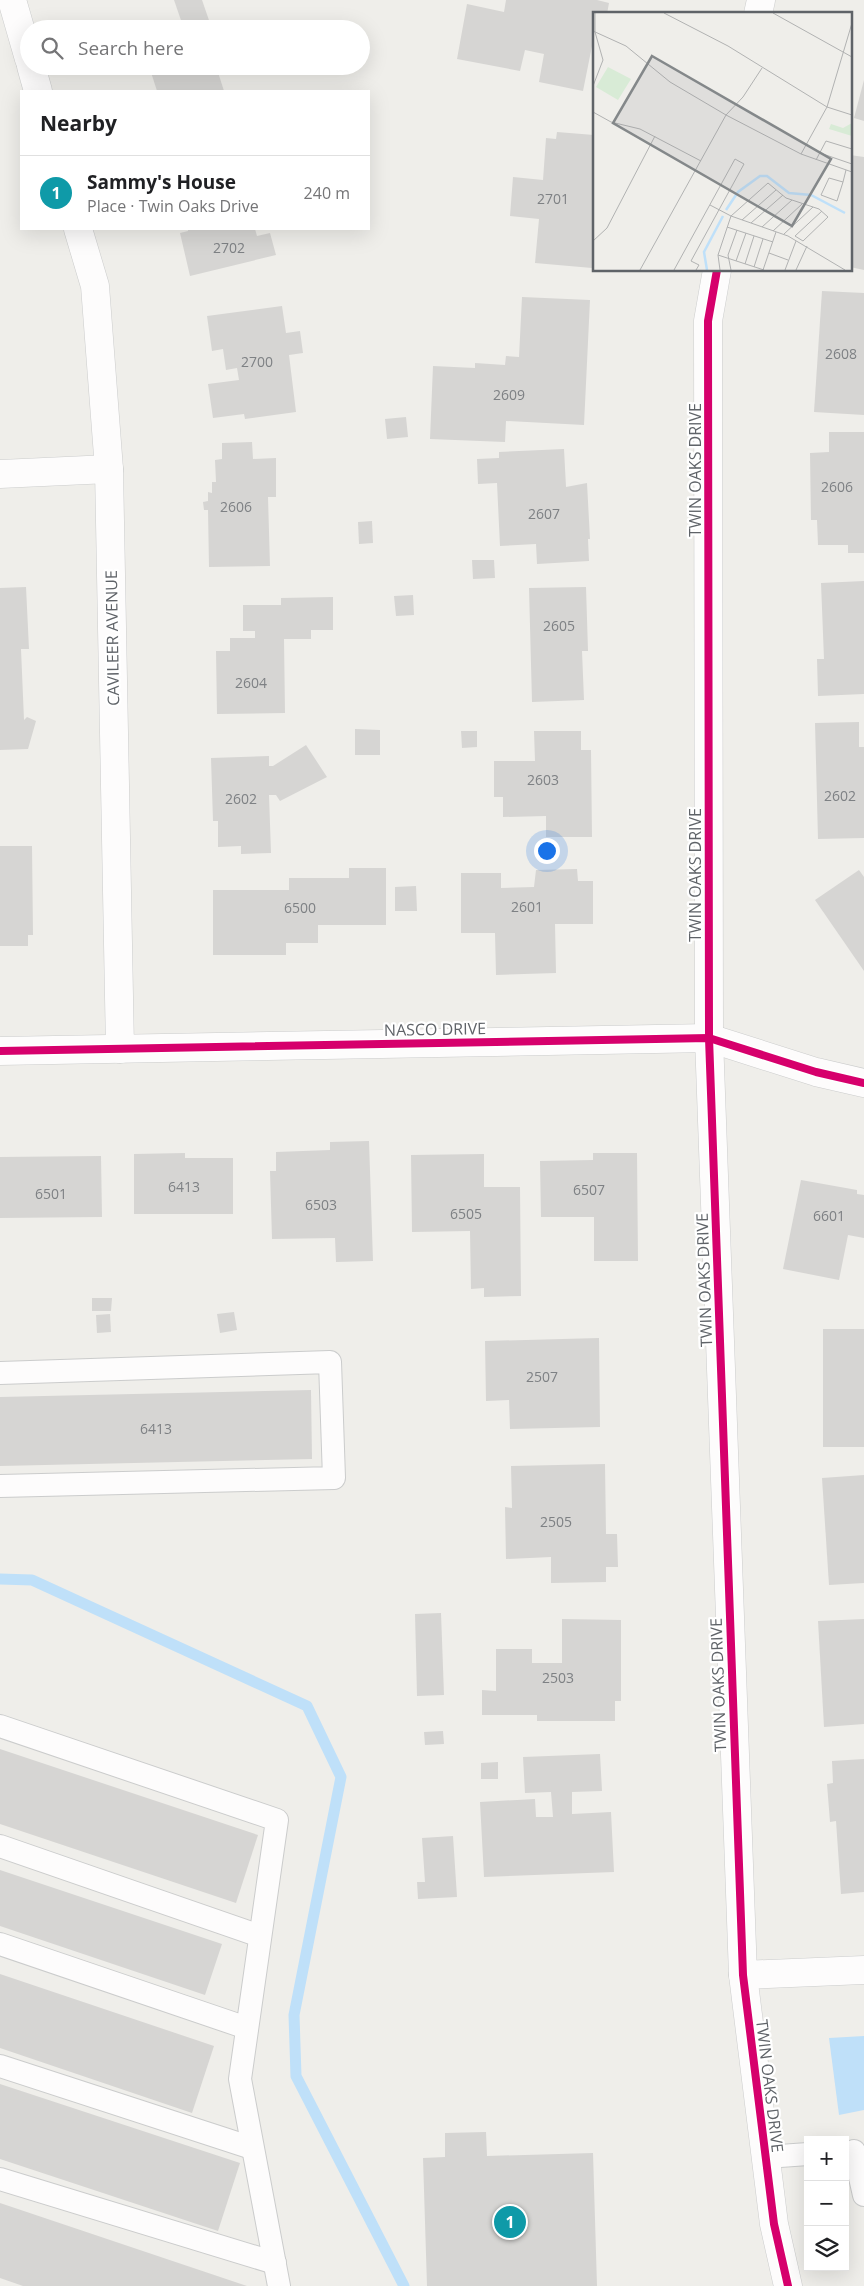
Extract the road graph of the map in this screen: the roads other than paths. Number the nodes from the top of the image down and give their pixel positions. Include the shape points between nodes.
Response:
1 (12, 0) edge
2 (20, 28) edge
3 (34, 75) edge
4 (38, 90) edge
5 (78, 230) edge
6 (717, 271) edge
7 (109, 470) junction
8 (0, 474) edge
9 (709, 1038) junction
10 (120, 1049) junction
11 (0, 1052) edge
12 (864, 1083) edge
13 (0, 1373) edge
14 (0, 1486) edge
15 (0, 1726) edge
16 (0, 1846) edge
17 (260, 1936) junction
18 (0, 1944) edge
19 (864, 1970) edge
20 (743, 1975) junction
21 (247, 2028) junction
22 (0, 2066) edge
23 (252, 2148) junction
24 (854, 2151) edge
25 (804, 2154) edge
26 (766, 2157) junction
27 (0, 2179) edge
28 (864, 2195) edge
29 (274, 2263) junction
30 (279, 2286) edge
31 (788, 2286) edge

1 - 2 street
3 - 4 street
5 - 7 street, CAVILEER AVENUE via 95,286
6 - 9 street, TWIN OAKS DRIVE via 708,321
7 - 8 street
7 - 10 street, CAVILEER AVENUE
9 - 10 street, NASCO DRIVE
9 - 12 street, NASCO DRIVE via 816,1072
9 - 20 street, TWIN OAKS DRIVE
10 - 11 street, NASCO DRIVE
13 - 14 lane via 330,1362 334,1478
15 - 17 lane via 277,1820
16 - 17 lane
17 - 21 lane
18 - 21 lane
19 - 20 street
20 - 26 street, TWIN OAKS DRIVE
21 - 23 lane via 240,2079
22 - 23 lane
23 - 29 lane
24 - 28 lane
25 - 26 lane
26 - 31 street, TWIN OAKS DRIVE via 774,2224
27 - 29 lane
29 - 30 lane

